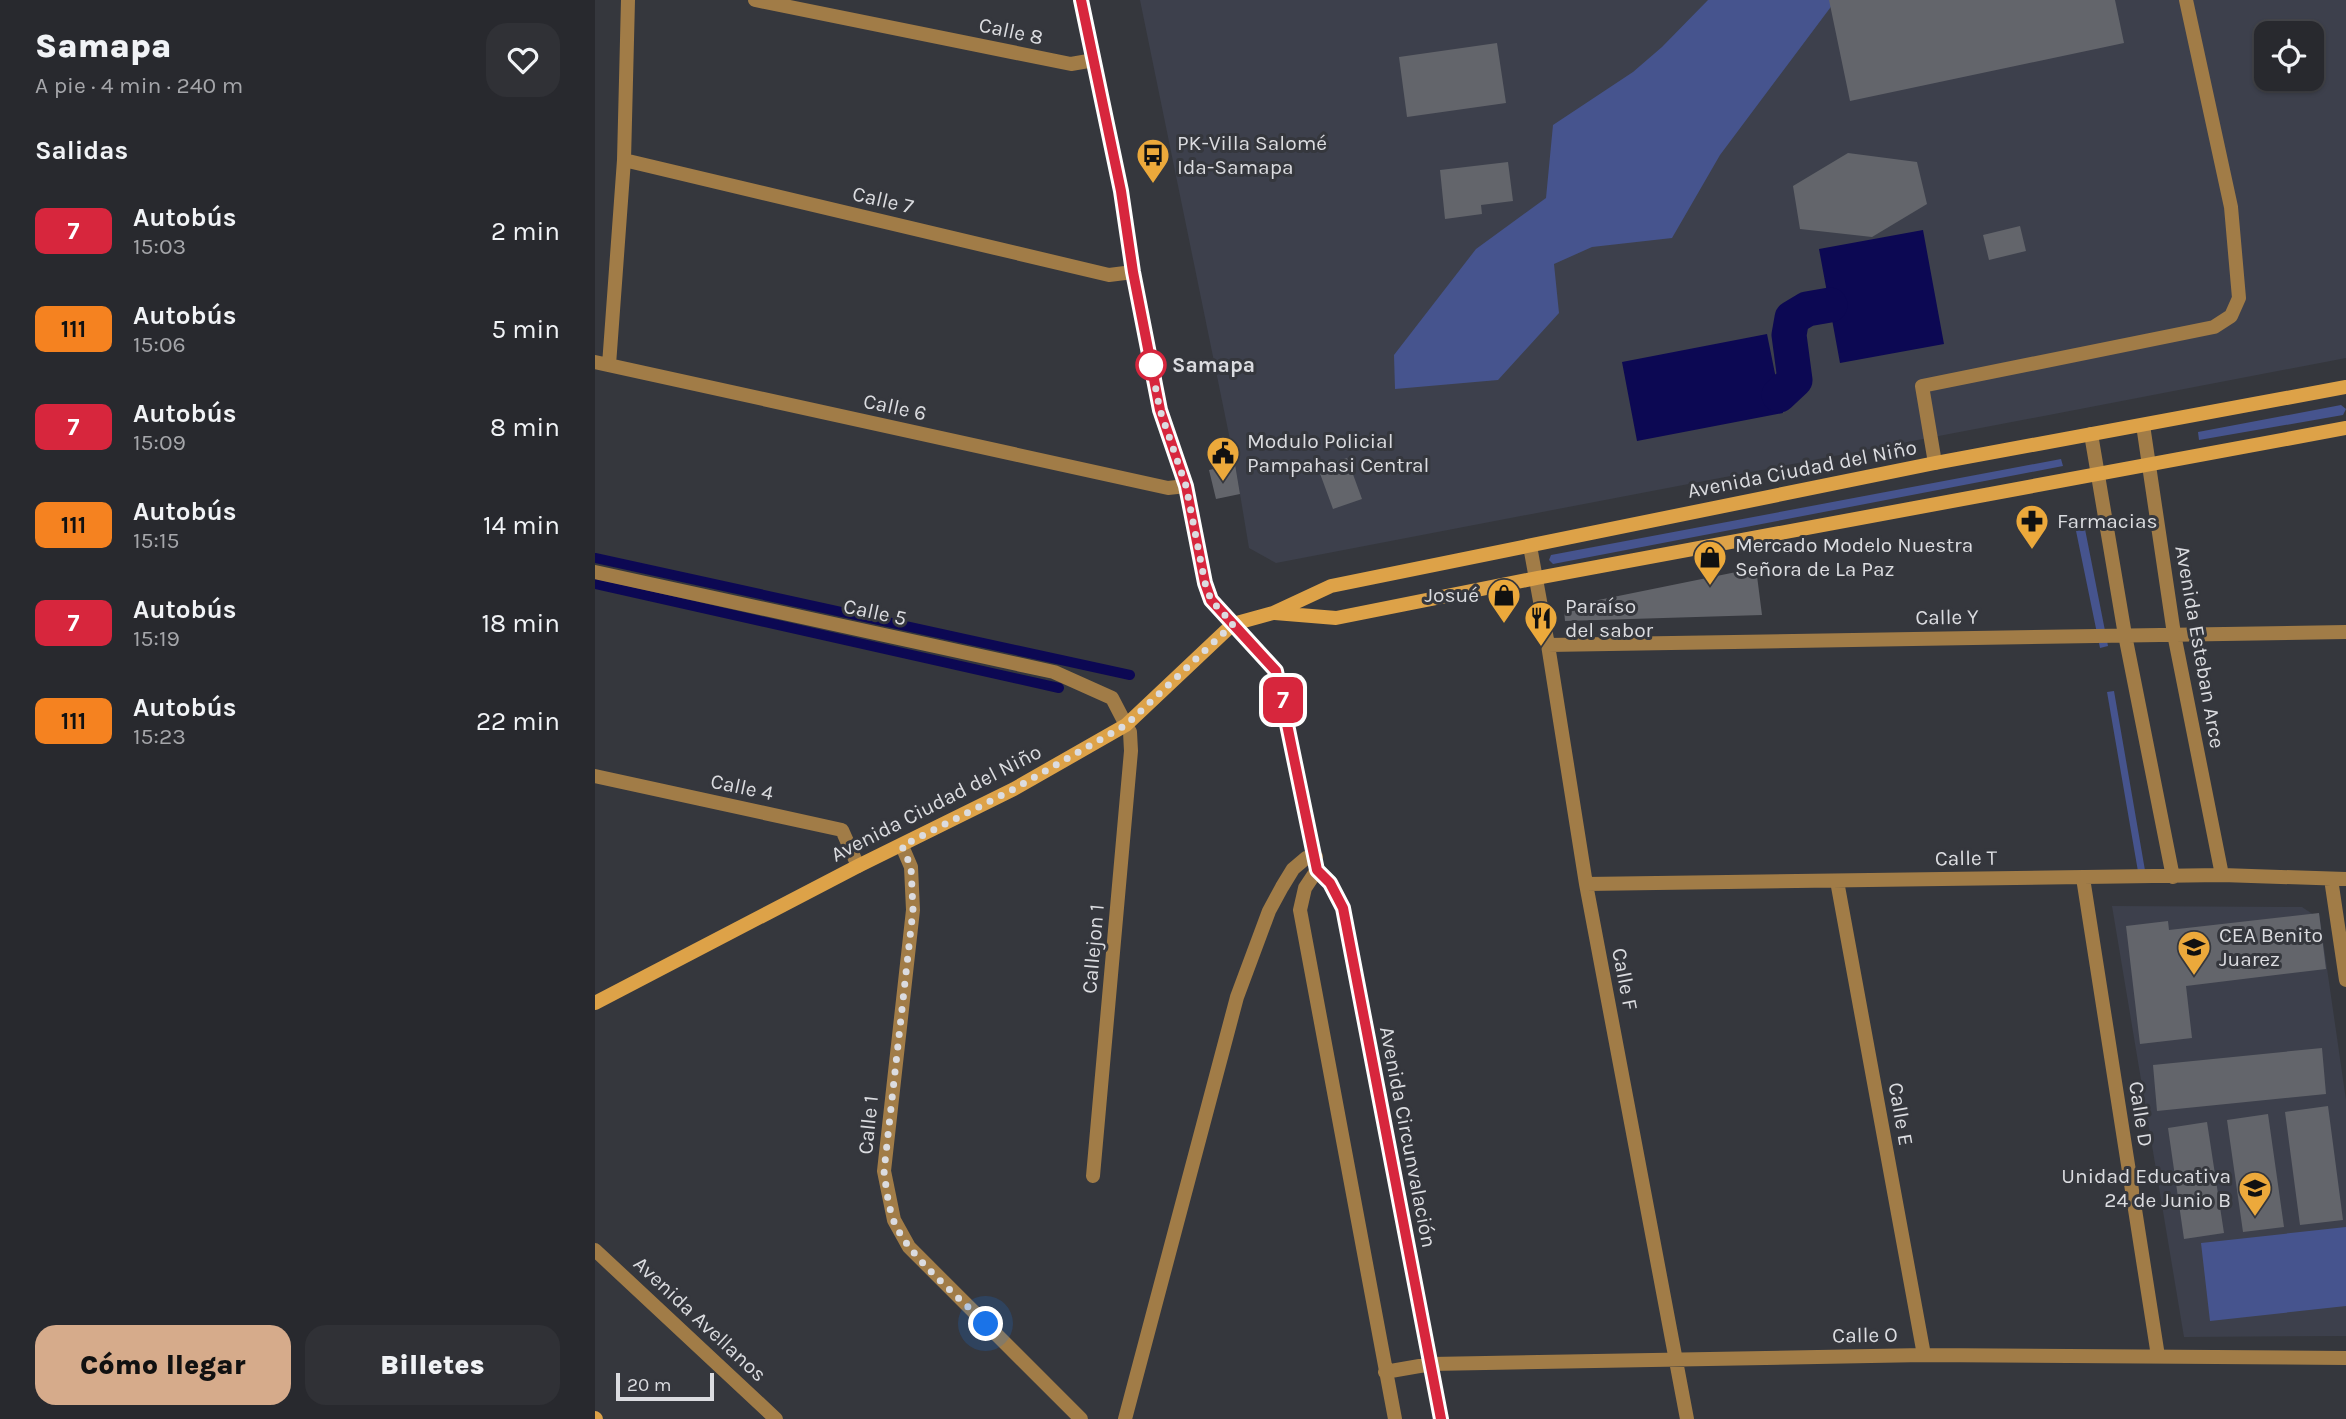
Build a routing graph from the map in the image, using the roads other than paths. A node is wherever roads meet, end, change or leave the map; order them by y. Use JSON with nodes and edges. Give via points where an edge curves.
{"nodes":[{"id":1,"x":628,"y":0,"type":"edge"},
{"id":2,"x":755,"y":0,"type":"edge"},
{"id":3,"x":1081,"y":0,"type":"edge"},
{"id":4,"x":2186,"y":0,"type":"edge"},
{"id":5,"x":1094,"y":60,"type":"junction"},
{"id":6,"x":624,"y":160,"type":"junction"},
{"id":7,"x":1133,"y":272,"type":"junction"},
{"id":8,"x":602,"y":363,"type":"edge"},
{"id":9,"x":2346,"y":387,"type":"edge"},
{"id":10,"x":2143,"y":425,"type":"junction"},
{"id":11,"x":2346,"y":428,"type":"edge"},
{"id":12,"x":2091,"y":434,"type":"junction"},
{"id":13,"x":1935,"y":463,"type":"junction"},
{"id":14,"x":2150,"y":465,"type":"junction"},
{"id":15,"x":2097,"y":475,"type":"junction"},
{"id":16,"x":1186,"y":486,"type":"junction"},
{"id":17,"x":1530,"y":546,"type":"junction"},
{"id":18,"x":595,"y":572,"type":"edge"},
{"id":19,"x":1537,"y":578,"type":"junction"},
{"id":20,"x":1273,"y":613,"type":"junction"},
{"id":21,"x":1233,"y":624,"type":"junction"},
{"id":22,"x":2346,"y":632,"type":"edge"},
{"id":23,"x":2174,"y":634,"type":"junction"},
{"id":24,"x":2125,"y":635,"type":"junction"},
{"id":25,"x":1548,"y":645,"type":"junction"},
{"id":26,"x":1126,"y":725,"type":"junction"},
{"id":27,"x":595,"y":776,"type":"edge"},
{"id":28,"x":902,"y":846,"type":"junction"},
{"id":29,"x":1317,"y":864,"type":"junction"},
{"id":30,"x":858,"y":866,"type":"junction"},
{"id":31,"x":2222,"y":875,"type":"junction"},
{"id":32,"x":2173,"y":877,"type":"junction"},
{"id":33,"x":2083,"y":878,"type":"junction"},
{"id":34,"x":2339,"y":879,"type":"edge"},
{"id":35,"x":1837,"y":881,"type":"junction"},
{"id":36,"x":1586,"y":884,"type":"junction"},
{"id":37,"x":2346,"y":980,"type":"edge"},
{"id":38,"x":595,"y":1003,"type":"edge"},
{"id":39,"x":1093,"y":1176,"type":"dead end"},
{"id":40,"x":595,"y":1250,"type":"edge"},
{"id":41,"x":1924,"y":1355,"type":"junction"},
{"id":42,"x":2158,"y":1356,"type":"junction"},
{"id":43,"x":2346,"y":1358,"type":"edge"},
{"id":44,"x":1677,"y":1361,"type":"junction"},
{"id":45,"x":1431,"y":1364,"type":"junction"},
{"id":46,"x":1385,"y":1372,"type":"junction"},
{"id":47,"x":776,"y":1419,"type":"edge"},
{"id":48,"x":1081,"y":1419,"type":"edge"},
{"id":49,"x":1125,"y":1419,"type":"edge"},
{"id":50,"x":1395,"y":1419,"type":"edge"},
{"id":51,"x":1441,"y":1419,"type":"edge"},
{"id":52,"x":1687,"y":1419,"type":"edge"}],
"edges":[{"from":1,"to":6,"type":"street"},
{"from":2,"to":5,"type":"street","name":"Calle 8","via":[[1071,64]]},
{"from":3,"to":5,"type":"main road","name":"Avenida Circunvalación"},
{"from":4,"to":13,"type":"street","via":[[2231,207],[2239,298],[2231,316],[2214,327],[1923,386]]},
{"from":5,"to":7,"type":"main road","name":"Avenida Circunvalación"},
{"from":6,"to":7,"type":"street","name":"Calle 7","via":[[1109,275]]},
{"from":6,"to":8,"type":"street"},
{"from":7,"to":16,"type":"main road","name":"Avenida Circunvalación","via":[[1160,410]]},
{"from":8,"to":16,"type":"street","name":"Calle 6","via":[[1168,488]]},
{"from":9,"to":10,"type":"main road","name":"Avenida Ciudad del Niño"},
{"from":10,"to":12,"type":"main road","name":"Avenida Ciudad del Niño"},
{"from":10,"to":14,"type":"street","name":"Avenida Esteban Arce"},
{"from":11,"to":14,"type":"main road","name":"Avenida Ciudad del Niño"},
{"from":12,"to":13,"type":"main road","name":"Avenida Ciudad del Niño"},
{"from":12,"to":15,"type":"street"},
{"from":13,"to":17,"type":"main road","name":"Avenida Ciudad del Niño"},
{"from":14,"to":15,"type":"main road","name":"Avenida Ciudad del Niño"},
{"from":14,"to":23,"type":"street","name":"Avenida Esteban Arce"},
{"from":15,"to":19,"type":"main road","name":"Avenida Ciudad del Niño"},
{"from":15,"to":24,"type":"street"},
{"from":16,"to":21,"type":"main road","name":"Avenida Circunvalación","via":[[1205,583],[1211,600]]},
{"from":17,"to":19,"type":"street","name":"Calle F"},
{"from":17,"to":20,"type":"main road","name":"Avenida Ciudad del Niño","via":[[1331,586]]},
{"from":18,"to":26,"type":"street","name":"Calle 5","via":[[1054,672],[1112,698]]},
{"from":19,"to":20,"type":"main road","name":"Avenida Ciudad del Niño","via":[[1336,618]]},
{"from":19,"to":25,"type":"street","name":"Calle F"},
{"from":20,"to":21,"type":"main road","name":"Avenida Ciudad del Niño"},
{"from":21,"to":26,"type":"main road","name":"Avenida Ciudad del Niño"},
{"from":21,"to":29,"type":"street","name":"Avenida Circunvalación","via":[[1276,671]]},
{"from":22,"to":23,"type":"street","name":"Calle Y"},
{"from":23,"to":24,"type":"street","name":"Calle Y"},
{"from":23,"to":31,"type":"street","name":"Avenida Esteban Arce"},
{"from":24,"to":25,"type":"street","name":"Calle Y"},
{"from":24,"to":32,"type":"street"},
{"from":25,"to":36,"type":"street","name":"Calle F"},
{"from":26,"to":28,"type":"main road","name":"Avenida Ciudad del Niño"},
{"from":26,"to":39,"type":"street","name":"Callejon 1","via":[[1131,751]]},
{"from":27,"to":30,"type":"street","name":"Calle 4","via":[[842,830]]},
{"from":28,"to":30,"type":"main road","name":"Avenida Ciudad del Niño"},
{"from":28,"to":48,"type":"street","name":"Calle 1","via":[[911,867],[913,910],[884,1171],[894,1220],[909,1247]]},
{"from":29,"to":45,"type":"street","name":"Avenida Circunvalación","via":[[1343,908]]},
{"from":29,"to":46,"type":"street","via":[[1304,888],[1300,910]]},
{"from":29,"to":49,"type":"street","via":[[1306,858],[1282,887],[1237,997]]},
{"from":30,"to":38,"type":"main road","name":"Avenida Ciudad del Niño"},
{"from":31,"to":32,"type":"street","name":"Calle T"},
{"from":31,"to":34,"type":"street","name":"Calle T"},
{"from":32,"to":33,"type":"street","name":"Calle T"},
{"from":33,"to":35,"type":"street","name":"Calle T"},
{"from":33,"to":42,"type":"street","name":"Calle D"},
{"from":34,"to":37,"type":"street"},
{"from":35,"to":36,"type":"street","name":"Calle T"},
{"from":35,"to":41,"type":"street","name":"Calle E"},
{"from":36,"to":44,"type":"street","name":"Calle F"},
{"from":40,"to":47,"type":"street","name":"Avenida Avellanos"},
{"from":41,"to":42,"type":"street","name":"Calle O"},
{"from":41,"to":44,"type":"street","name":"Calle O"},
{"from":42,"to":43,"type":"street","name":"Calle O"},
{"from":44,"to":45,"type":"street","name":"Calle O"},
{"from":44,"to":52,"type":"street","name":"Calle F"},
{"from":45,"to":46,"type":"street","name":"Calle O"},
{"from":45,"to":51,"type":"street","name":"Avenida Circunvalación"},
{"from":46,"to":50,"type":"street"}]}
